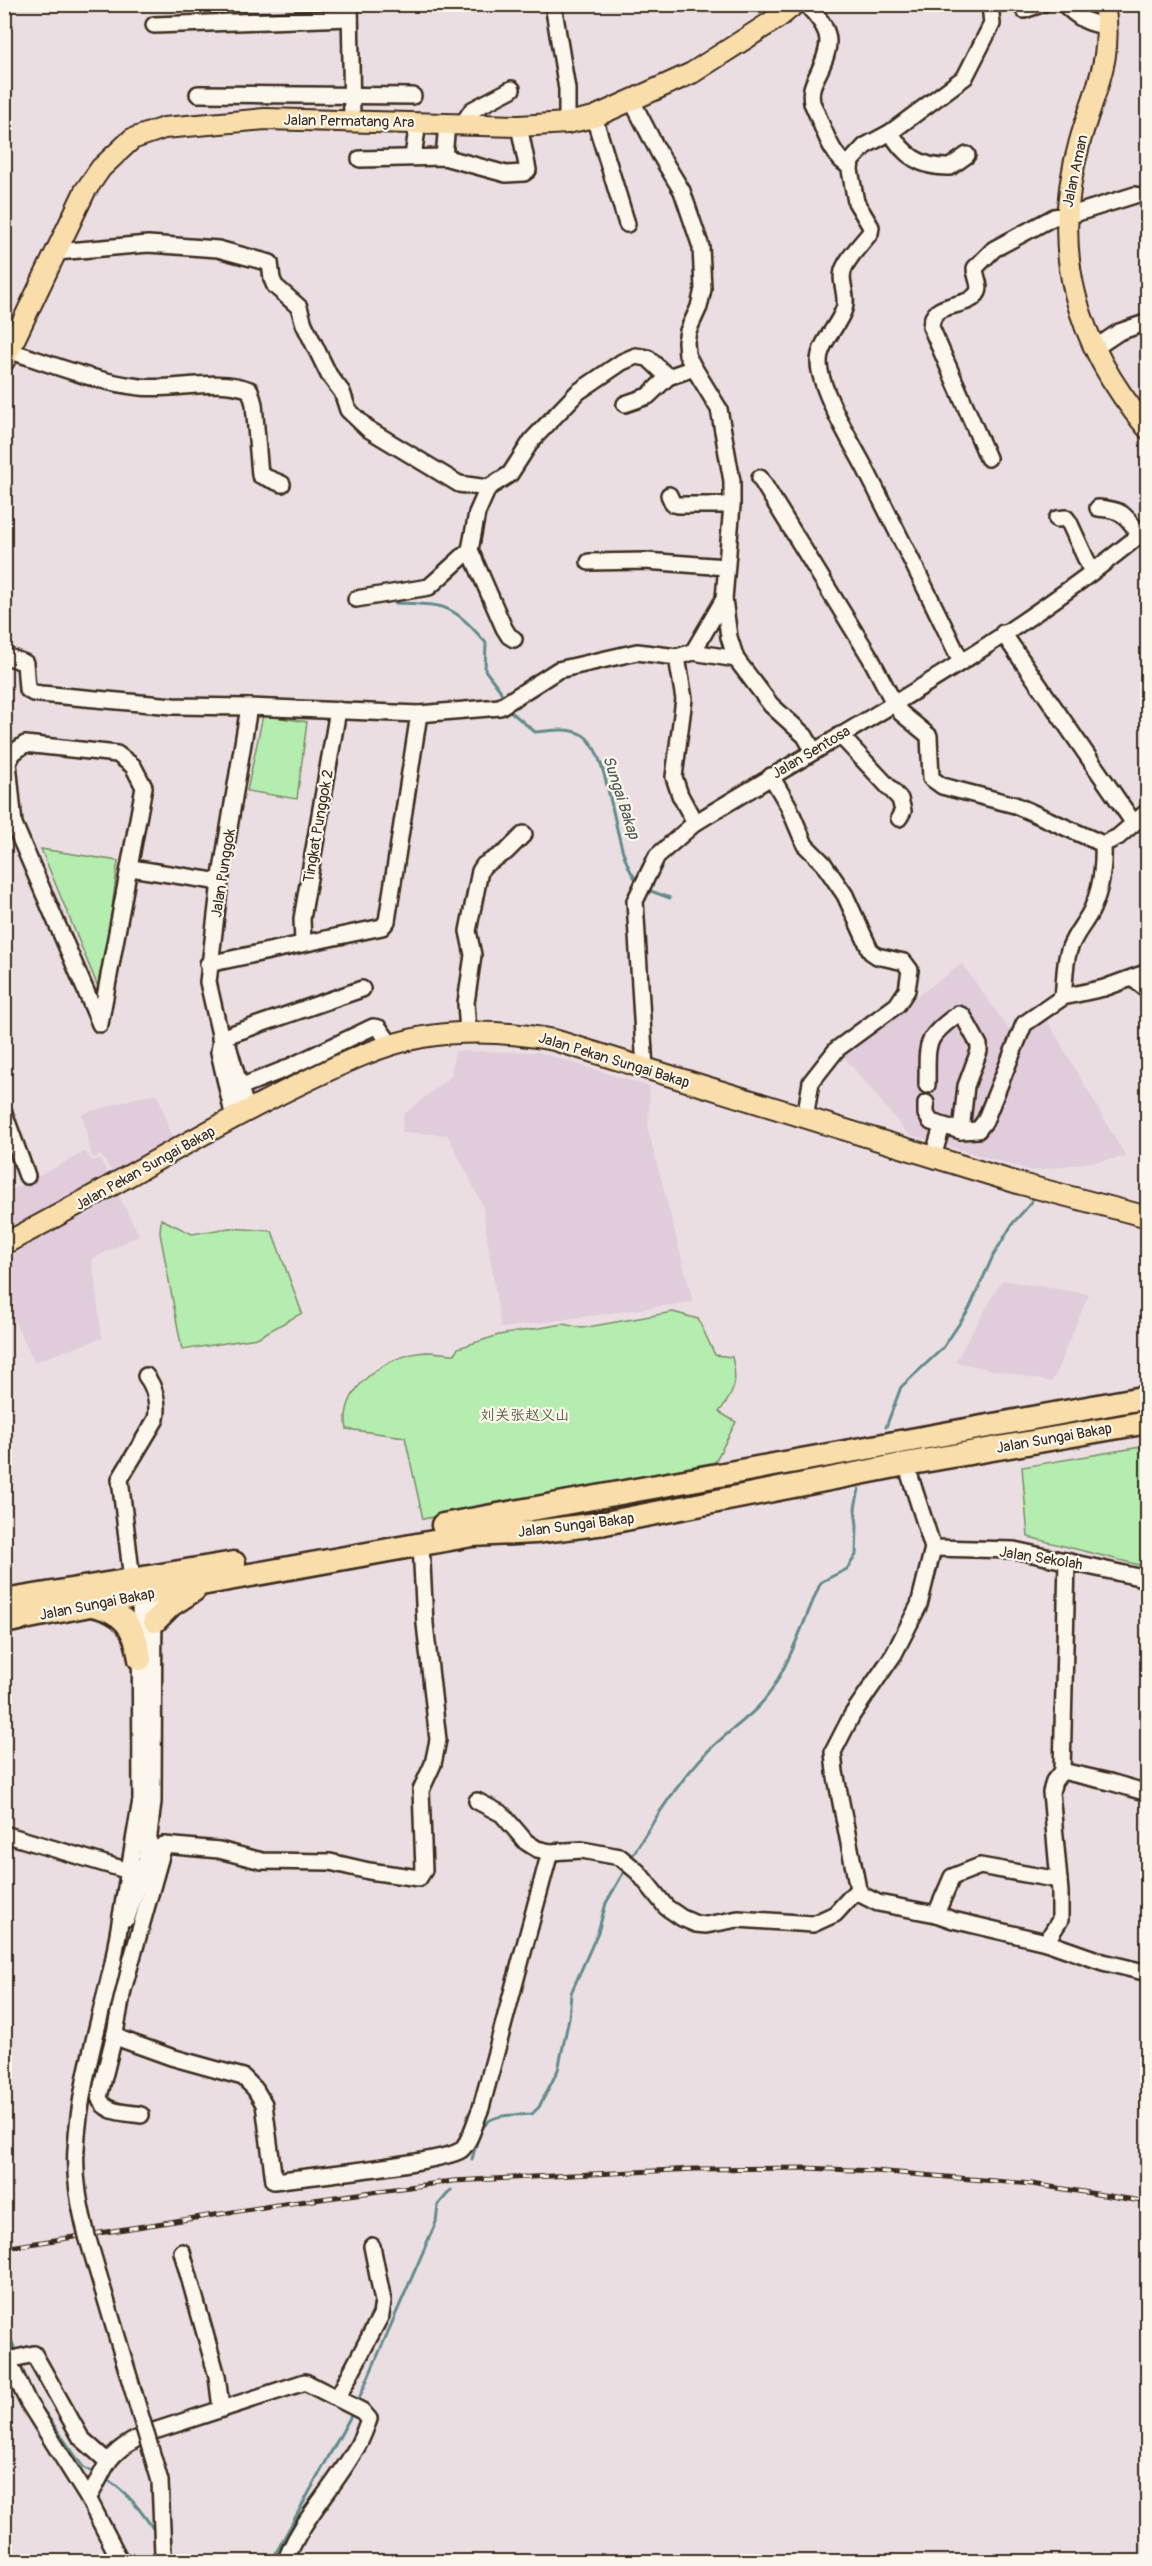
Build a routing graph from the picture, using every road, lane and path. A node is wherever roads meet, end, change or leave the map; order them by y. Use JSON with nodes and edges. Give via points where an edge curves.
{"nodes":[{"id":1,"x":553,"y":4,"type":"edge"},
{"id":2,"x":795,"y":4,"type":"edge"},
{"id":3,"x":806,"y":4,"type":"edge"},
{"id":4,"x":990,"y":4,"type":"edge"},
{"id":5,"x":1042,"y":4,"type":"edge"},
{"id":6,"x":1064,"y":4,"type":"edge"},
{"id":7,"x":1104,"y":4,"type":"edge"},
{"id":8,"x":1024,"y":10,"type":"dead end"},
{"id":9,"x":350,"y":11,"type":"edge"},
{"id":10,"x":154,"y":25,"type":"dead end"},
{"id":11,"x":1108,"y":26,"type":"junction"},
{"id":12,"x":512,"y":89,"type":"dead end"},
{"id":13,"x":198,"y":94,"type":"dead end"},
{"id":14,"x":352,"y":95,"type":"junction"},
{"id":15,"x":413,"y":96,"type":"dead end"},
{"id":16,"x":632,"y":100,"type":"junction"},
{"id":17,"x":594,"y":117,"type":"junction"},
{"id":18,"x":352,"y":120,"type":"junction"},
{"id":19,"x":418,"y":123,"type":"junction"},
{"id":20,"x":567,"y":123,"type":"junction"},
{"id":21,"x":454,"y":124,"type":"junction"},
{"id":22,"x":519,"y":126,"type":"junction"},
{"id":23,"x":891,"y":132,"type":"junction"},
{"id":24,"x":967,"y":155,"type":"dead end"},
{"id":25,"x":413,"y":156,"type":"junction"},
{"id":26,"x":444,"y":157,"type":"junction"},
{"id":27,"x":360,"y":159,"type":"dead end"},
{"id":28,"x":850,"y":166,"type":"junction"},
{"id":29,"x":1135,"y":195,"type":"dead end"},
{"id":30,"x":1066,"y":215,"type":"junction"},
{"id":31,"x":627,"y":224,"type":"dead end"},
{"id":32,"x":57,"y":252,"type":"junction"},
{"id":33,"x":1148,"y":322,"type":"edge"},
{"id":34,"x":1095,"y":348,"type":"junction"},
{"id":35,"x":8,"y":356,"type":"edge"},
{"id":36,"x":694,"y":368,"type":"junction"},
{"id":37,"x":668,"y":377,"type":"junction"},
{"id":38,"x":625,"y":404,"type":"dead end"},
{"id":39,"x":1148,"y":429,"type":"edge"},
{"id":40,"x":988,"y":458,"type":"dead end"},
{"id":41,"x":760,"y":478,"type":"dead end"},
{"id":42,"x":282,"y":484,"type":"dead end"},
{"id":43,"x":488,"y":488,"type":"junction"},
{"id":44,"x":669,"y":495,"type":"dead end"},
{"id":45,"x":732,"y":505,"type":"junction"},
{"id":46,"x":1098,"y":508,"type":"dead end"},
{"id":47,"x":1057,"y":519,"type":"dead end"},
{"id":48,"x":1144,"y":532,"type":"edge"},
{"id":49,"x":470,"y":550,"type":"junction"},
{"id":50,"x":589,"y":562,"type":"dead end"},
{"id":51,"x":726,"y":567,"type":"junction"},
{"id":52,"x":1092,"y":572,"type":"junction"},
{"id":53,"x":356,"y":598,"type":"dead end"},
{"id":54,"x":724,"y":599,"type":"junction"},
{"id":55,"x":1003,"y":633,"type":"junction"},
{"id":56,"x":514,"y":639,"type":"dead end"},
{"id":57,"x":693,"y":652,"type":"junction"},
{"id":58,"x":4,"y":655,"type":"edge"},
{"id":59,"x":677,"y":657,"type":"junction"},
{"id":60,"x":736,"y":659,"type":"junction"},
{"id":61,"x":961,"y":662,"type":"junction"},
{"id":62,"x":894,"y":703,"type":"junction"},
{"id":63,"x":249,"y":707,"type":"junction"},
{"id":64,"x":338,"y":710,"type":"junction"},
{"id":65,"x":419,"y":714,"type":"junction"},
{"id":66,"x":840,"y":735,"type":"junction"},
{"id":67,"x":813,"y":750,"type":"junction"},
{"id":68,"x":771,"y":776,"type":"junction"},
{"id":69,"x":1148,"y":811,"type":"edge"},
{"id":70,"x":899,"y":818,"type":"dead end"},
{"id":71,"x":1133,"y":822,"type":"junction"},
{"id":72,"x":695,"y":823,"type":"junction"},
{"id":73,"x":524,"y":834,"type":"dead end"},
{"id":74,"x":1103,"y":844,"type":"junction"},
{"id":75,"x":131,"y":868,"type":"junction"},
{"id":76,"x":220,"y":882,"type":"junction"},
{"id":77,"x":303,"y":942,"type":"junction"},
{"id":78,"x":208,"y":964,"type":"junction"},
{"id":79,"x":1148,"y":972,"type":"edge"},
{"id":80,"x":1133,"y":979,"type":"junction"},
{"id":81,"x":109,"y":981,"type":"junction"},
{"id":82,"x":82,"y":983,"type":"junction"},
{"id":83,"x":362,"y":988,"type":"dead end"},
{"id":84,"x":1148,"y":990,"type":"edge"},
{"id":85,"x":1063,"y":997,"type":"junction"},
{"id":86,"x":468,"y":1032,"type":"junction"},
{"id":87,"x":221,"y":1039,"type":"junction"},
{"id":88,"x":391,"y":1044,"type":"junction"},
{"id":89,"x":645,"y":1069,"type":"junction"},
{"id":90,"x":284,"y":1070,"type":"junction"},
{"id":91,"x":927,"y":1085,"type":"dead end"},
{"id":92,"x":240,"y":1087,"type":"junction"},
{"id":93,"x":291,"y":1089,"type":"junction"},
{"id":94,"x":926,"y":1102,"type":"dead end"},
{"id":95,"x":4,"y":1113,"type":"edge"},
{"id":96,"x":240,"y":1114,"type":"junction"},
{"id":97,"x":805,"y":1118,"type":"junction"},
{"id":98,"x":942,"y":1125,"type":"junction"},
{"id":99,"x":961,"y":1131,"type":"junction"},
{"id":100,"x":933,"y":1157,"type":"junction"},
{"id":101,"x":27,"y":1176,"type":"dead end"},
{"id":102,"x":1148,"y":1217,"type":"edge"},
{"id":103,"x":4,"y":1244,"type":"edge"},
{"id":104,"x":146,"y":1376,"type":"dead end"},
{"id":105,"x":1148,"y":1397,"type":"edge"},
{"id":106,"x":1148,"y":1422,"type":"edge"},
{"id":107,"x":906,"y":1464,"type":"junction"},
{"id":108,"x":421,"y":1544,"type":"junction"},
{"id":109,"x":933,"y":1548,"type":"junction"},
{"id":110,"x":1067,"y":1560,"type":"junction"},
{"id":111,"x":1148,"y":1579,"type":"edge"},
{"id":112,"x":210,"y":1584,"type":"junction"},
{"id":113,"x":144,"y":1585,"type":"junction"},
{"id":114,"x":91,"y":1605,"type":"junction"},
{"id":115,"x":6,"y":1617,"type":"edge"},
{"id":116,"x":155,"y":1621,"type":"junction"},
{"id":117,"x":140,"y":1659,"type":"junction"},
{"id":118,"x":1062,"y":1771,"type":"junction"},
{"id":119,"x":1148,"y":1793,"type":"edge"},
{"id":120,"x":477,"y":1801,"type":"dead end"},
{"id":121,"x":4,"y":1834,"type":"edge"},
{"id":122,"x":149,"y":1834,"type":"junction"},
{"id":123,"x":164,"y":1845,"type":"junction"},
{"id":124,"x":550,"y":1852,"type":"junction"},
{"id":125,"x":142,"y":1854,"type":"junction"},
{"id":126,"x":105,"y":1862,"type":"junction"},
{"id":127,"x":129,"y":1870,"type":"junction"},
{"id":128,"x":1059,"y":1880,"type":"junction"},
{"id":129,"x":858,"y":1889,"type":"junction"},
{"id":130,"x":124,"y":1899,"type":"junction"},
{"id":131,"x":936,"y":1914,"type":"junction"},
{"id":132,"x":119,"y":1938,"type":"junction"},
{"id":133,"x":1046,"y":1942,"type":"junction"},
{"id":134,"x":1148,"y":1973,"type":"edge"},
{"id":135,"x":115,"y":2033,"type":"junction"},
{"id":136,"x":141,"y":2115,"type":"dead end"},
{"id":137,"x":372,"y":2246,"type":"dead end"},
{"id":138,"x":182,"y":2252,"type":"dead end"},
{"id":139,"x":11,"y":2360,"type":"edge"},
{"id":140,"x":343,"y":2400,"type":"junction"},
{"id":141,"x":221,"y":2408,"type":"junction"},
{"id":142,"x":107,"y":2464,"type":"junction"},
{"id":143,"x":88,"y":2498,"type":"junction"},
{"id":144,"x":162,"y":2557,"type":"edge"},
{"id":145,"x":121,"y":2562,"type":"edge"},
{"id":146,"x":285,"y":2562,"type":"edge"}],
"edges":[{"from":1,"to":20,"type":"street","via":[[567,89]]},
{"from":2,"to":16,"type":"main road","name":"Jalan Permatang Ara","via":[[692,73]]},
{"from":3,"to":28,"type":"street","via":[[830,39],[810,94],[812,103],[836,156]]},
{"from":4,"to":23,"type":"street","via":[[992,24],[965,77]]},
{"from":5,"to":8,"type":"street"},
{"from":6,"to":11,"type":"street","via":[[1089,24]]},
{"from":7,"to":11,"type":"main road","name":"Jalan Aman"},
{"from":9,"to":10,"type":"street"},
{"from":9,"to":14,"type":"street"},
{"from":11,"to":30,"type":"main road","name":"Jalan Aman","via":[[1106,58],[1074,164]]},
{"from":12,"to":21,"type":"street"},
{"from":13,"to":14,"type":"street"},
{"from":14,"to":15,"type":"street"},
{"from":14,"to":18,"type":"street"},
{"from":16,"to":17,"type":"main road","name":"Jalan Permatang Ara"},
{"from":16,"to":36,"type":"street","via":[[682,191],[701,247],[703,289],[686,342]]},
{"from":17,"to":20,"type":"main road","name":"Jalan Permatang Ara"},
{"from":17,"to":31,"type":"street"},
{"from":18,"to":19,"type":"main road","name":"Jalan Permatang Ara"},
{"from":18,"to":32,"type":"main road","name":"Jalan Permatang Ara","via":[[214,122],[164,128],[132,139],[101,168],[85,191]]},
{"from":19,"to":21,"type":"main road","name":"Jalan Permatang Ara"},
{"from":19,"to":25,"type":"street"},
{"from":20,"to":22,"type":"main road","name":"Jalan Permatang Ara"},
{"from":21,"to":22,"type":"main road","name":"Jalan Permatang Ara"},
{"from":21,"to":26,"type":"street"},
{"from":22,"to":26,"type":"street","via":[[528,170],[524,173],[506,174]]},
{"from":23,"to":24,"type":"street","via":[[906,154],[918,162],[950,167]]},
{"from":23,"to":28,"type":"street","via":[[865,146]]},
{"from":25,"to":26,"type":"street"},
{"from":25,"to":27,"type":"street"},
{"from":28,"to":61,"type":"street","via":[[856,202],[871,227],[841,277],[847,300],[824,345],[819,361],[822,376],[836,412]]},
{"from":29,"to":30,"type":"street"},
{"from":30,"to":34,"type":"main road","name":"Jalan Aman","via":[[1072,288]]},
{"from":30,"to":40,"type":"street","via":[[1054,217],[994,249],[975,268],[979,285],[974,297],[936,312],[931,319],[931,327]]},
{"from":32,"to":35,"type":"main road","name":"Jalan Permatang Ara"},
{"from":32,"to":43,"type":"street","via":[[148,244],[218,249],[270,263],[275,286],[299,307],[328,375],[342,392],[348,410],[368,429],[459,484]]},
{"from":33,"to":34,"type":"street","via":[[1119,332]]},
{"from":34,"to":39,"type":"main road","name":"Jalan Aman","via":[[1113,383]]},
{"from":35,"to":42,"type":"street","via":[[116,384],[164,388],[221,385],[250,390],[260,475]]},
{"from":36,"to":37,"type":"street"},
{"from":36,"to":45,"type":"street","via":[[719,409],[732,481]]},
{"from":37,"to":38,"type":"street","via":[[648,396]]},
{"from":37,"to":43,"type":"street","via":[[648,358],[636,356],[622,362],[578,392],[532,440],[510,474]]},
{"from":41,"to":62,"type":"street"},
{"from":43,"to":49,"type":"street","via":[[477,513]]},
{"from":44,"to":45,"type":"street","via":[[673,504],[678,505]]},
{"from":45,"to":51,"type":"street"},
{"from":46,"to":48,"type":"street","via":[[1125,514]]},
{"from":47,"to":52,"type":"street","via":[[1066,518],[1069,522]]},
{"from":48,"to":52,"type":"street","name":"Jalan Sentosa"},
{"from":49,"to":53,"type":"street","via":[[429,587]]},
{"from":49,"to":56,"type":"street","via":[[504,628]]},
{"from":50,"to":51,"type":"street","via":[[645,561]]},
{"from":51,"to":54,"type":"street"},
{"from":52,"to":55,"type":"street","name":"Jalan Sentosa"},
{"from":54,"to":57,"type":"street"},
{"from":54,"to":60,"type":"street"},
{"from":55,"to":61,"type":"street","name":"Jalan Sentosa"},
{"from":55,"to":71,"type":"street"},
{"from":57,"to":59,"type":"street"},
{"from":57,"to":60,"type":"street"},
{"from":58,"to":63,"type":"street","via":[[25,663],[25,682],[33,693],[173,706]]},
{"from":59,"to":65,"type":"street","via":[[637,652],[558,670],[500,707]]},
{"from":59,"to":72,"type":"street","via":[[684,699],[674,777]]},
{"from":60,"to":67,"type":"street"},
{"from":61,"to":62,"type":"street","name":"Jalan Sentosa"},
{"from":62,"to":66,"type":"street","name":"Jalan Sentosa"},
{"from":62,"to":74,"type":"street","via":[[929,736],[931,778],[942,786],[1015,805]]},
{"from":63,"to":64,"type":"street"},
{"from":63,"to":76,"type":"street","name":"Jalan Punggok"},
{"from":64,"to":65,"type":"street"},
{"from":64,"to":77,"type":"street","name":"Tingkat Punggok 2","via":[[302,919]]},
{"from":65,"to":77,"type":"street","via":[[387,921],[382,927]]},
{"from":66,"to":67,"type":"street","name":"Jalan Sentosa"},
{"from":66,"to":70,"type":"street","via":[[900,799],[903,811]]},
{"from":67,"to":68,"type":"street","name":"Jalan Sentosa"},
{"from":68,"to":72,"type":"street","name":"Jalan Sentosa"},
{"from":68,"to":97,"type":"street","via":[[805,845],[845,895],[871,952],[904,963],[910,970],[907,990],[897,1005],[837,1049],[811,1082]]},
{"from":69,"to":71,"type":"street"},
{"from":71,"to":74,"type":"street","via":[[1118,837]]},
{"from":72,"to":89,"type":"street","name":"Jalan Sentosa","via":[[657,856],[635,901]]},
{"from":73,"to":86,"type":"street","via":[[480,871],[468,931],[472,955],[466,1004]]},
{"from":74,"to":85,"type":"street","via":[[1099,886],[1068,952]]},
{"from":75,"to":76,"type":"street"},
{"from":75,"to":81,"type":"street"},
{"from":75,"to":82,"type":"street","via":[[144,787],[133,766],[117,754],[25,744],[13,753],[8,763],[14,824]]},
{"from":76,"to":78,"type":"street","name":"Jalan Punggok"},
{"from":77,"to":78,"type":"street"},
{"from":78,"to":87,"type":"street","name":"Jalan Punggok","via":[[208,982]]},
{"from":79,"to":80,"type":"street"},
{"from":80,"to":84,"type":"street"},
{"from":80,"to":85,"type":"street"},
{"from":81,"to":82,"type":"street"},
{"from":81,"to":82,"type":"street","via":[[100,1024]]},
{"from":83,"to":87,"type":"street"},
{"from":85,"to":99,"type":"street","via":[[1024,1024],[985,1121],[978,1130]]},
{"from":86,"to":88,"type":"main road","name":"Jalan Pekan Sungai Bakap"},
{"from":86,"to":89,"type":"main road","name":"Jalan Pekan Sungai Bakap","via":[[518,1033],[554,1040]]},
{"from":87,"to":92,"type":"street","name":"Jalan Punggok","via":[[230,1049]]},
{"from":87,"to":96,"type":"street","name":"Jalan Punggok","via":[[219,1052]]},
{"from":88,"to":90,"type":"street","via":[[379,1028],[373,1027]]},
{"from":88,"to":93,"type":"main road","name":"Jalan Pekan Sungai Bakap"},
{"from":89,"to":97,"type":"main road","name":"Jalan Pekan Sungai Bakap"},
{"from":90,"to":92,"type":"street"},
{"from":90,"to":93,"type":"street"},
{"from":91,"to":99,"type":"street","via":[[928,1046],[935,1030],[958,1014],[963,1016],[979,1051],[966,1086]]},
{"from":92,"to":96,"type":"street","name":"Jalan Punggok"},
{"from":93,"to":96,"type":"main road","name":"Jalan Pekan Sungai Bakap"},
{"from":94,"to":98,"type":"street","via":[[931,1122]]},
{"from":95,"to":101,"type":"street"},
{"from":96,"to":103,"type":"main road","name":"Jalan Pekan Sungai Bakap"},
{"from":97,"to":100,"type":"main road","name":"Jalan Pekan Sungai Bakap"},
{"from":98,"to":99,"type":"street"},
{"from":98,"to":100,"type":"street"},
{"from":100,"to":102,"type":"main road","name":"Jalan Pekan Sungai Bakap"},
{"from":104,"to":113,"type":"street","via":[[153,1385],[158,1412],[120,1479]]},
{"from":105,"to":113,"type":"highway","name":"Jalan Sungai Bakap","via":[[740,1469]]},
{"from":106,"to":107,"type":"highway","name":"Jalan Sungai Bakap"},
{"from":107,"to":108,"type":"highway","name":"Jalan Sungai Bakap","via":[[605,1523],[472,1535]]},
{"from":107,"to":109,"type":"street"},
{"from":108,"to":112,"type":"highway","name":"Jalan Sungai Bakap"},
{"from":108,"to":123,"type":"street","via":[[438,1740],[421,1790],[424,1870],[419,1878],[338,1863],[262,1861],[219,1850]]},
{"from":109,"to":110,"type":"street","name":"Jalan Sekolah","via":[[1014,1551]]},
{"from":109,"to":129,"type":"street","via":[[919,1605],[894,1654],[852,1715],[833,1752]]},
{"from":110,"to":111,"type":"street","name":"Jalan Sekolah"},
{"from":110,"to":118,"type":"street"},
{"from":112,"to":113,"type":"highway","name":"Jalan Sungai Bakap"},
{"from":112,"to":116,"type":"highway","via":[[189,1592]]},
{"from":113,"to":114,"type":"highway","name":"Jalan Sungai Bakap"},
{"from":113,"to":115,"type":"highway","name":"Jalan Sungai Bakap"},
{"from":113,"to":116,"type":"street"},
{"from":113,"to":117,"type":"street"},
{"from":114,"to":115,"type":"highway","name":"Jalan Sungai Bakap"},
{"from":114,"to":117,"type":"highway","via":[[117,1613],[127,1622]]},
{"from":116,"to":122,"type":"street","via":[[153,1802]]},
{"from":117,"to":125,"type":"street"},
{"from":118,"to":119,"type":"street"},
{"from":118,"to":128,"type":"street","via":[[1051,1792]]},
{"from":120,"to":124,"type":"street","via":[[502,1814],[537,1850]]},
{"from":121,"to":126,"type":"street"},
{"from":122,"to":123,"type":"street"},
{"from":122,"to":125,"type":"street"},
{"from":123,"to":125,"type":"street"},
{"from":123,"to":135,"type":"street","via":[[123,1990]]},
{"from":124,"to":129,"type":"street","via":[[582,1850],[620,1857],[638,1872],[666,1907],[689,1922],[706,1925],[738,1919],[813,1924],[835,1914]]},
{"from":124,"to":135,"type":"street","via":[[481,2108],[459,2152],[274,2181],[264,2104],[255,2089],[243,2078],[171,2056]]},
{"from":125,"to":126,"type":"street"},
{"from":125,"to":127,"type":"street"},
{"from":125,"to":132,"type":"street","via":[[134,1902]]},
{"from":126,"to":127,"type":"street"},
{"from":126,"to":130,"type":"street","via":[[119,1881]]},
{"from":127,"to":130,"type":"street"},
{"from":128,"to":131,"type":"street","via":[[980,1866],[952,1877]]},
{"from":128,"to":133,"type":"street","via":[[1060,1920]]},
{"from":129,"to":131,"type":"street","via":[[878,1903]]},
{"from":130,"to":132,"type":"street"},
{"from":131,"to":133,"type":"street"},
{"from":132,"to":144,"type":"street","bridge":true,"via":[[78,2126],[76,2177],[87,2236],[160,2481]]},
{"from":133,"to":134,"type":"street"},
{"from":135,"to":136,"type":"street","via":[[99,2097],[101,2104],[105,2109]]},
{"from":137,"to":140,"type":"street","via":[[383,2301],[381,2315]]},
{"from":138,"to":141,"type":"street","via":[[217,2376]]},
{"from":139,"to":142,"type":"street","via":[[34,2354],[81,2438]]},
{"from":139,"to":143,"type":"street","via":[[28,2402]]},
{"from":140,"to":141,"type":"street","via":[[305,2382]]},
{"from":140,"to":146,"type":"street","via":[[369,2419],[355,2452],[320,2499]]},
{"from":141,"to":142,"type":"street","via":[[145,2434],[126,2444]]},
{"from":142,"to":143,"type":"street"},
{"from":143,"to":145,"type":"street"}]}
